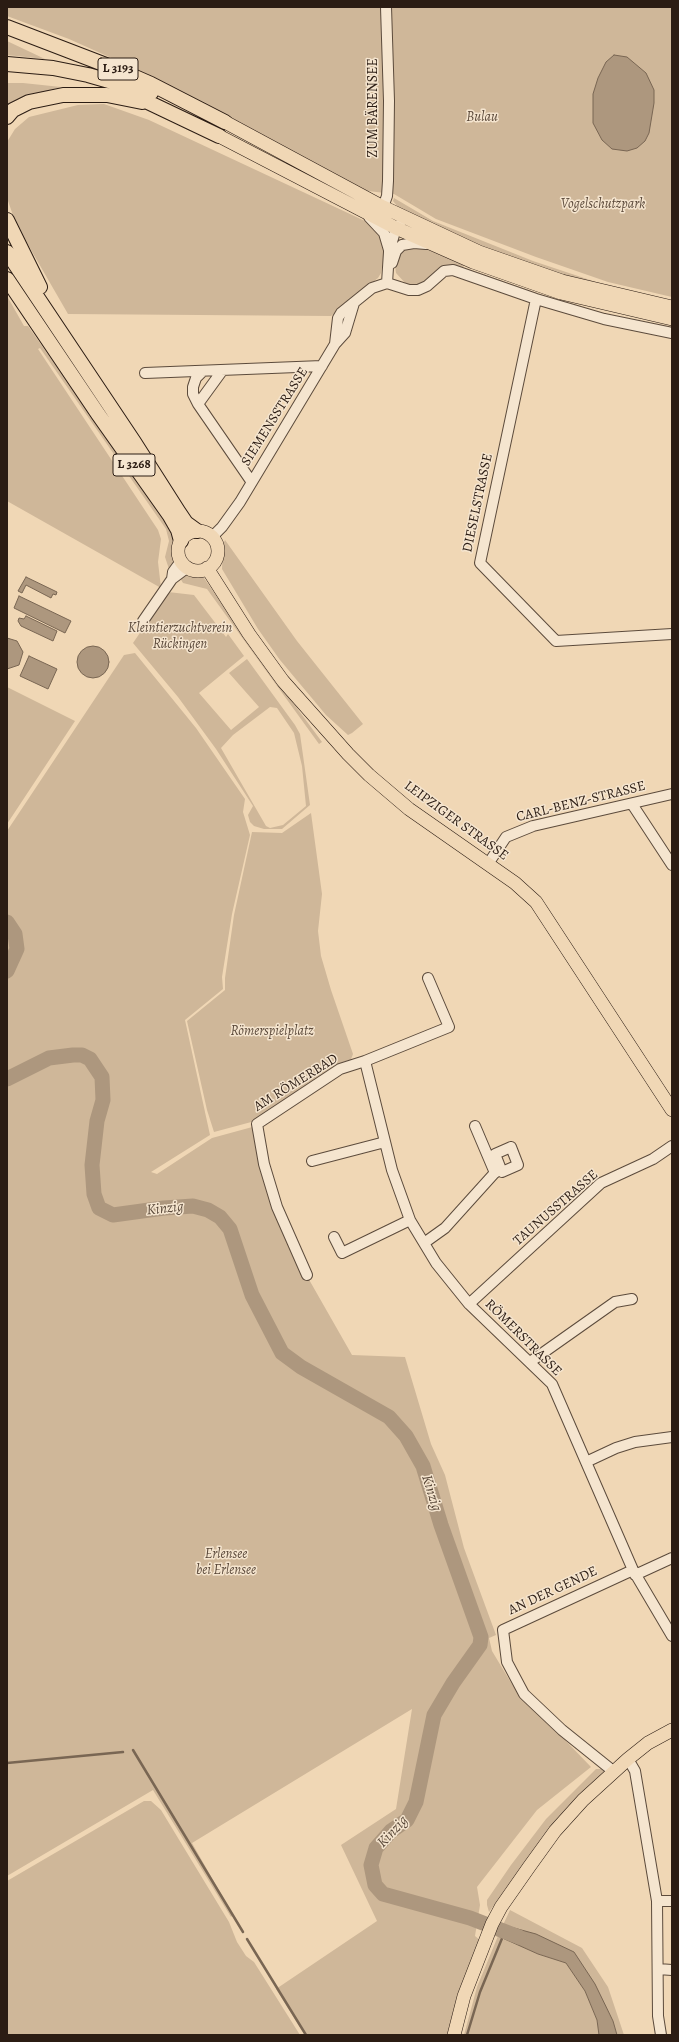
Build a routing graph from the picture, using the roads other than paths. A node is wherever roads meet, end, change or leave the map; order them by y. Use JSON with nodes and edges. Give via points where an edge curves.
{"nodes":[{"id":1,"x":386,"y":7,"type":"edge"},
{"id":2,"x":7,"y":27,"type":"edge"},
{"id":3,"x":7,"y":64,"type":"edge"},
{"id":4,"x":25,"y":66,"type":"junction"},
{"id":5,"x":163,"y":109,"type":"junction"},
{"id":6,"x":7,"y":117,"type":"edge"},
{"id":7,"x":225,"y":122,"type":"junction"},
{"id":8,"x":219,"y":136,"type":"joint"},
{"id":9,"x":383,"y":207,"type":"junction"},
{"id":10,"x":360,"y":208,"type":"junction"},
{"id":11,"x":7,"y":220,"type":"edge"},
{"id":12,"x":412,"y":221,"type":"junction"},
{"id":13,"x":396,"y":228,"type":"junction"},
{"id":14,"x":434,"y":245,"type":"junction"},
{"id":15,"x":7,"y":252,"type":"edge"},
{"id":16,"x":389,"y":252,"type":"junction"},
{"id":17,"x":7,"y":279,"type":"edge"},
{"id":18,"x":387,"y":283,"type":"junction"},
{"id":19,"x":536,"y":299,"type":"junction"},
{"id":20,"x":672,"y":307,"type":"edge"},
{"id":21,"x":672,"y":319,"type":"edge"},
{"id":22,"x":672,"y":333,"type":"edge"},
{"id":23,"x":67,"y":341,"type":"junction"},
{"id":24,"x":322,"y":366,"type":"junction"},
{"id":25,"x":222,"y":371,"type":"junction"},
{"id":26,"x":202,"y":372,"type":"junction"},
{"id":27,"x":144,"y":373,"type":"dead end"},
{"id":28,"x":198,"y":404,"type":"junction"},
{"id":29,"x":251,"y":481,"type":"junction"},
{"id":30,"x":197,"y":531,"type":"junction"},
{"id":31,"x":212,"y":537,"type":"junction"},
{"id":32,"x":181,"y":541,"type":"junction"},
{"id":33,"x":184,"y":564,"type":"junction"},
{"id":34,"x":207,"y":568,"type":"junction"},
{"id":35,"x":143,"y":622,"type":"dead end"},
{"id":36,"x":672,"y":634,"type":"edge"},
{"id":37,"x":672,"y":794,"type":"edge"},
{"id":38,"x":632,"y":804,"type":"junction"},
{"id":39,"x":488,"y":864,"type":"junction"},
{"id":40,"x":672,"y":865,"type":"edge"},
{"id":41,"x":428,"y":978,"type":"dead end"},
{"id":42,"x":365,"y":1061,"type":"junction"},
{"id":43,"x":672,"y":1110,"type":"edge"},
{"id":44,"x":475,"y":1126,"type":"dead end"},
{"id":45,"x":385,"y":1142,"type":"junction"},
{"id":46,"x":672,"y":1146,"type":"edge"},
{"id":47,"x":312,"y":1161,"type":"dead end"},
{"id":48,"x":410,"y":1220,"type":"junction"},
{"id":49,"x":334,"y":1236,"type":"dead end"},
{"id":50,"x":424,"y":1243,"type":"junction"},
{"id":51,"x":307,"y":1275,"type":"dead end"},
{"id":52,"x":632,"y":1299,"type":"dead end"},
{"id":53,"x":469,"y":1304,"type":"junction"},
{"id":54,"x":530,"y":1362,"type":"junction"},
{"id":55,"x":672,"y":1437,"type":"edge"},
{"id":56,"x":586,"y":1462,"type":"junction"},
{"id":57,"x":672,"y":1558,"type":"edge"},
{"id":58,"x":634,"y":1572,"type":"junction"},
{"id":59,"x":672,"y":1636,"type":"edge"},
{"id":60,"x":672,"y":1730,"type":"edge"},
{"id":61,"x":628,"y":1759,"type":"junction"},
{"id":62,"x":613,"y":1771,"type":"junction"},
{"id":63,"x":657,"y":1901,"type":"junction"},
{"id":64,"x":672,"y":1901,"type":"edge"},
{"id":65,"x":658,"y":1969,"type":"junction"},
{"id":66,"x":672,"y":1970,"type":"edge"},
{"id":67,"x":454,"y":2035,"type":"edge"},
{"id":68,"x":661,"y":2035,"type":"edge"}],
"edges":[{"from":1,"to":9,"type":"street","name":"ZUM BÄRENSEE","via":[[388,173],[387,196]]},
{"from":2,"to":7,"type":"highway","number":"L 3193","via":[[119,70]]},
{"from":3,"to":4,"type":"highway","number":"L 3193"},
{"from":4,"to":5,"type":"highway","number":"L 3193","via":[[133,95]]},
{"from":4,"to":7,"type":"highway","number":"L 3193","via":[[82,73],[139,88]]},
{"from":5,"to":6,"type":"highway","number":"L 3193","via":[[136,100],[107,95],[76,94],[29,102],[13,110]]},
{"from":5,"to":8,"type":"highway","number":"L 3193"},
{"from":7,"to":9,"type":"main road","number":"L 3193"},
{"from":8,"to":10,"type":"main road","number":"L 3193"},
{"from":9,"to":10,"type":"street"},
{"from":9,"to":12,"type":"main road","number":"L 3193"},
{"from":9,"to":13,"type":"street"},
{"from":10,"to":13,"type":"main road","number":"L 3193"},
{"from":10,"to":16,"type":"street","via":[[384,233]]},
{"from":11,"to":23,"type":"highway"},
{"from":12,"to":13,"type":"street","via":[[401,223]]},
{"from":12,"to":20,"type":"main road","number":"L 3193","via":[[480,252],[531,270],[594,290]]},
{"from":13,"to":14,"type":"main road","number":"L 3193"},
{"from":13,"to":16,"type":"street"},
{"from":14,"to":18,"type":"street","via":[[402,245],[394,256]]},
{"from":14,"to":21,"type":"main road","number":"L 3193","via":[[473,262],[561,293]]},
{"from":15,"to":23,"type":"highway","number":"L 3268"},
{"from":16,"to":18,"type":"street"},
{"from":17,"to":32,"type":"highway","number":"L 3268","via":[[170,516]]},
{"from":18,"to":19,"type":"street","via":[[418,290],[427,286],[444,271],[457,270]]},
{"from":18,"to":24,"type":"street","name":"SIEMENSSTRASSE","via":[[372,288],[354,303],[345,333],[334,344]]},
{"from":19,"to":22,"type":"street","via":[[604,319]]},
{"from":19,"to":36,"type":"street","name":"DIESELSTRASSE","via":[[480,564],[556,641]]},
{"from":23,"to":30,"type":"highway","number":"L 3268","via":[[186,523]]},
{"from":24,"to":25,"type":"street","name":"SIEMENSSTRASSE"},
{"from":24,"to":29,"type":"street","name":"SIEMENSSTRASSE"},
{"from":25,"to":26,"type":"street","name":"SIEMENSSTRASSE"},
{"from":25,"to":28,"type":"street"},
{"from":26,"to":27,"type":"street","name":"SIEMENSSTRASSE"},
{"from":26,"to":28,"type":"street","name":"SIEMENSSTRASSE","via":[[193,386],[193,394]]},
{"from":28,"to":29,"type":"street","name":"SIEMENSSTRASSE"},
{"from":29,"to":31,"type":"street","name":"SIEMENSSTRASSE","via":[[233,512]]},
{"from":30,"to":31,"type":"main road","number":"L 3268"},
{"from":30,"to":32,"type":"main road","via":[[188,533]]},
{"from":31,"to":34,"type":"main road","via":[[217,552],[214,562]]},
{"from":32,"to":33,"type":"main road","number":"L 3268","via":[[178,551]]},
{"from":33,"to":34,"type":"main road","via":[[197,570]]},
{"from":33,"to":35,"type":"street","via":[[173,572],[172,579]]},
{"from":34,"to":39,"type":"main road","name":"LEIPZIGER STRASSE","via":[[283,681],[348,754],[409,809]]},
{"from":37,"to":38,"type":"street","name":"CARL-BENZ-STRASSE"},
{"from":38,"to":39,"type":"street","name":"CARL-BENZ-STRASSE","via":[[533,826],[506,837]]},
{"from":38,"to":40,"type":"street"},
{"from":39,"to":43,"type":"main road","name":"LEIPZIGER STRASSE","via":[[536,902]]},
{"from":41,"to":42,"type":"street","via":[[450,1027]]},
{"from":42,"to":45,"type":"street","name":"RÖMERSTRASSE"},
{"from":42,"to":51,"type":"street","name":"AM RÖMERBAD","via":[[340,1069],[258,1124],[264,1164],[277,1207]]},
{"from":44,"to":50,"type":"street","via":[[498,1170],[445,1228]]},
{"from":45,"to":47,"type":"street"},
{"from":45,"to":48,"type":"street","name":"RÖMERSTRASSE"},
{"from":46,"to":53,"type":"street","name":"TAUNUSSTRASSE","via":[[653,1159],[601,1184]]},
{"from":48,"to":49,"type":"street","via":[[342,1253]]},
{"from":48,"to":50,"type":"street","name":"RÖMERSTRASSE"},
{"from":50,"to":53,"type":"street","name":"RÖMERSTRASSE","via":[[447,1278]]},
{"from":52,"to":54,"type":"street","via":[[615,1302]]},
{"from":53,"to":54,"type":"street","name":"RÖMERSTRASSE"},
{"from":54,"to":56,"type":"street","name":"RÖMERSTRASSE","via":[[556,1391]]},
{"from":55,"to":56,"type":"street","via":[[635,1442]]},
{"from":56,"to":58,"type":"street","name":"RÖMERSTRASSE"},
{"from":57,"to":58,"type":"street"},
{"from":58,"to":59,"type":"street","name":"RÖMERSTRASSE"},
{"from":58,"to":62,"type":"street","name":"AN DER GENDE","via":[[503,1630],[507,1662],[524,1694],[562,1730]]},
{"from":60,"to":61,"type":"main road"},
{"from":61,"to":62,"type":"main road"},
{"from":61,"to":63,"type":"street","via":[[635,1771]]},
{"from":62,"to":67,"type":"main road","via":[[555,1831],[501,1907],[464,1996]]},
{"from":63,"to":64,"type":"street"},
{"from":63,"to":65,"type":"street"},
{"from":65,"to":66,"type":"street"},
{"from":65,"to":68,"type":"street","via":[[658,2016]]}]}
